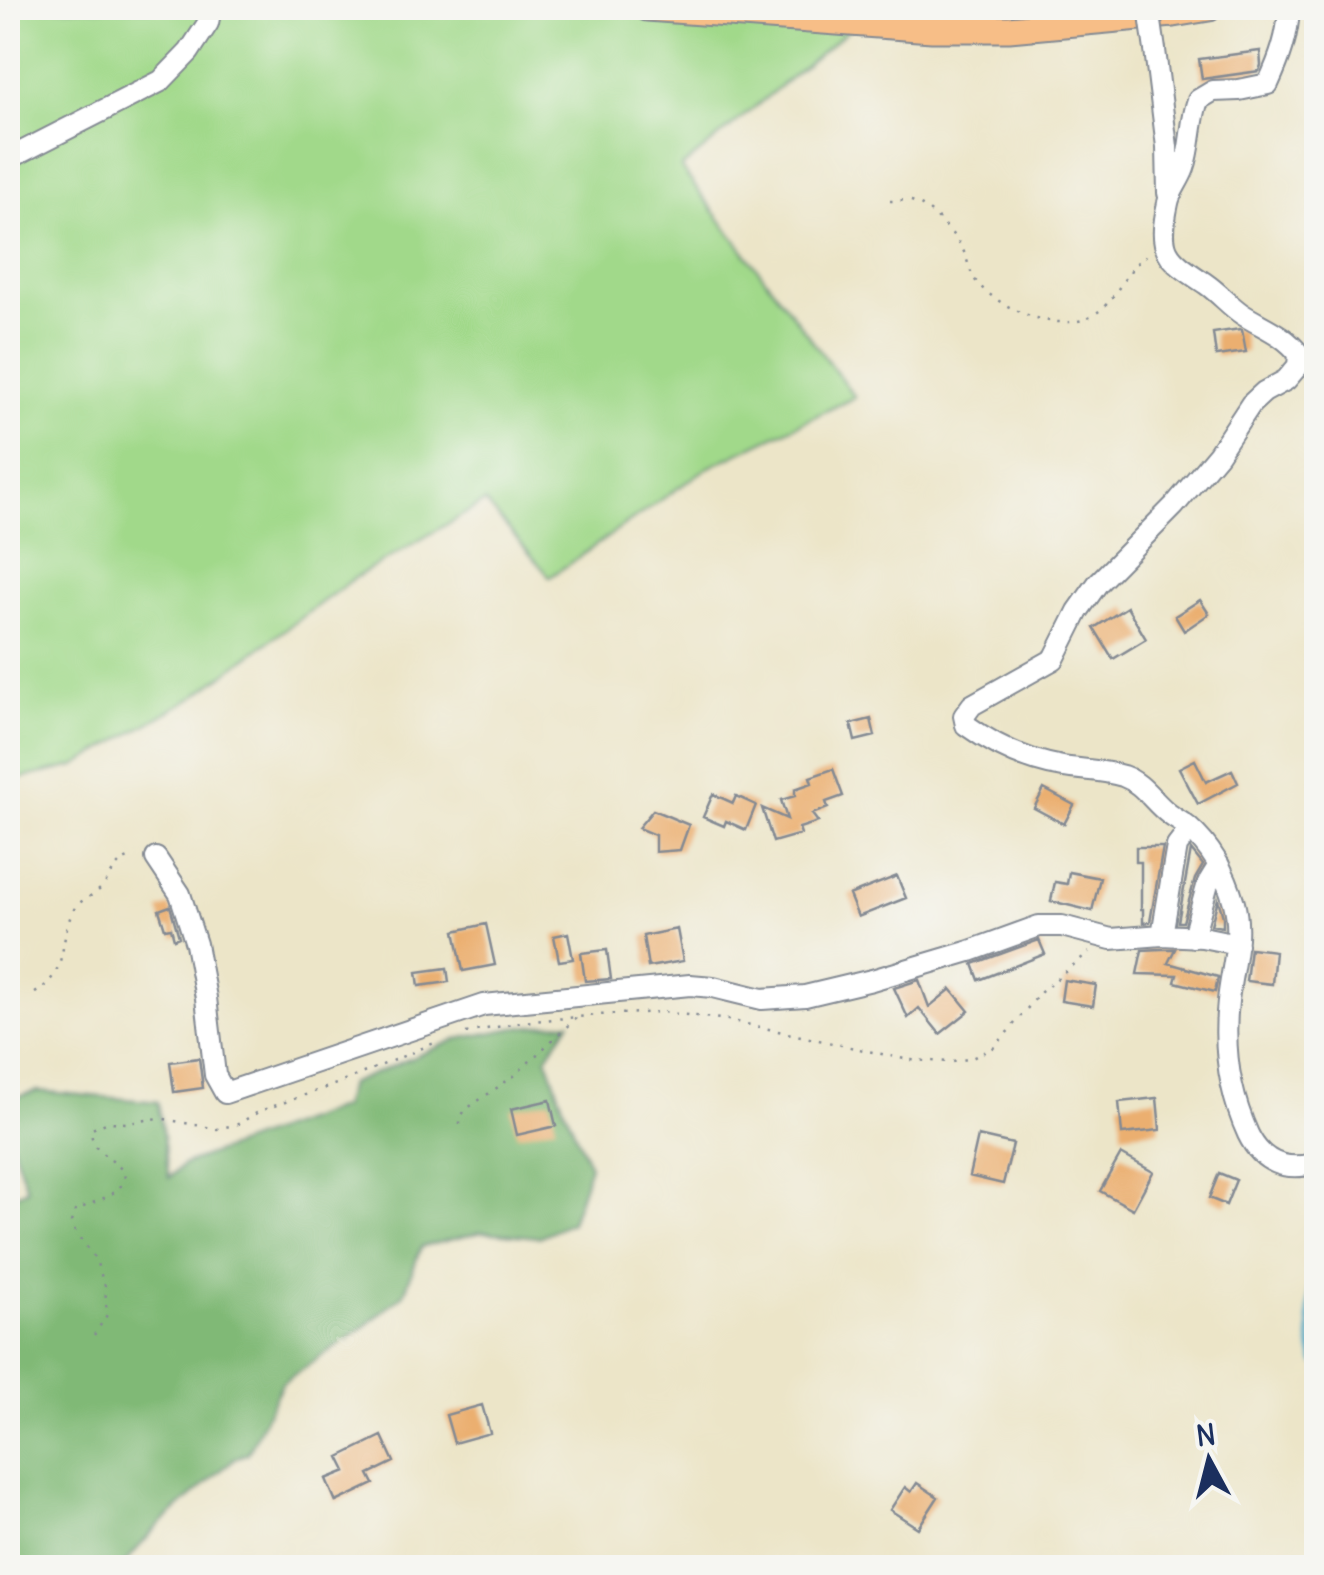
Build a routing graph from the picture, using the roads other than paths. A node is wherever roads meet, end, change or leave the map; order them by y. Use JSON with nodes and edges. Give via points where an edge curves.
{"nodes":[{"id":1,"x":211,"y":8,"type":"edge"},
{"id":2,"x":647,"y":8,"type":"edge"},
{"id":3,"x":1149,"y":8,"type":"edge"},
{"id":4,"x":1208,"y":8,"type":"edge"},
{"id":5,"x":1289,"y":8,"type":"edge"},
{"id":6,"x":8,"y":159,"type":"edge"},
{"id":7,"x":1168,"y":200,"type":"junction"},
{"id":8,"x":1190,"y":829,"type":"junction"},
{"id":9,"x":156,"y":858,"type":"road end"},
{"id":10,"x":1219,"y":865,"type":"junction"},
{"id":11,"x":1162,"y":935,"type":"junction"},
{"id":12,"x":1194,"y":937,"type":"junction"},
{"id":13,"x":1237,"y":944,"type":"junction"},
{"id":14,"x":1315,"y":1164,"type":"edge"}],
"edges":[{"from":1,"to":6,"type":"street","via":[[189,52],[162,82]]},
{"from":2,"to":4,"type":"main road","via":[[932,29],[1009,29]]},
{"from":3,"to":7,"type":"street","bridge":true},
{"from":5,"to":7,"type":"street","via":[[1288,34],[1268,84],[1214,91],[1198,100],[1190,148]]},
{"from":7,"to":8,"type":"street","via":[[1164,247],[1173,261],[1290,343],[1298,366],[1251,404],[1174,506],[1098,582],[1054,660],[972,705],[964,716],[975,731],[1032,760],[1127,778]]},
{"from":8,"to":10,"type":"street"},
{"from":8,"to":11,"type":"street","via":[[1177,846]]},
{"from":9,"to":11,"type":"street","via":[[180,894],[196,944],[215,1076],[226,1093],[484,1005],[690,985],[784,999],[872,980],[1038,926],[1112,939]]},
{"from":10,"to":12,"type":"street"},
{"from":10,"to":13,"type":"street","via":[[1235,905]]},
{"from":11,"to":12,"type":"street"},
{"from":12,"to":13,"type":"street"},
{"from":13,"to":14,"type":"street","via":[[1226,1032],[1240,1117],[1273,1163]]}]}
